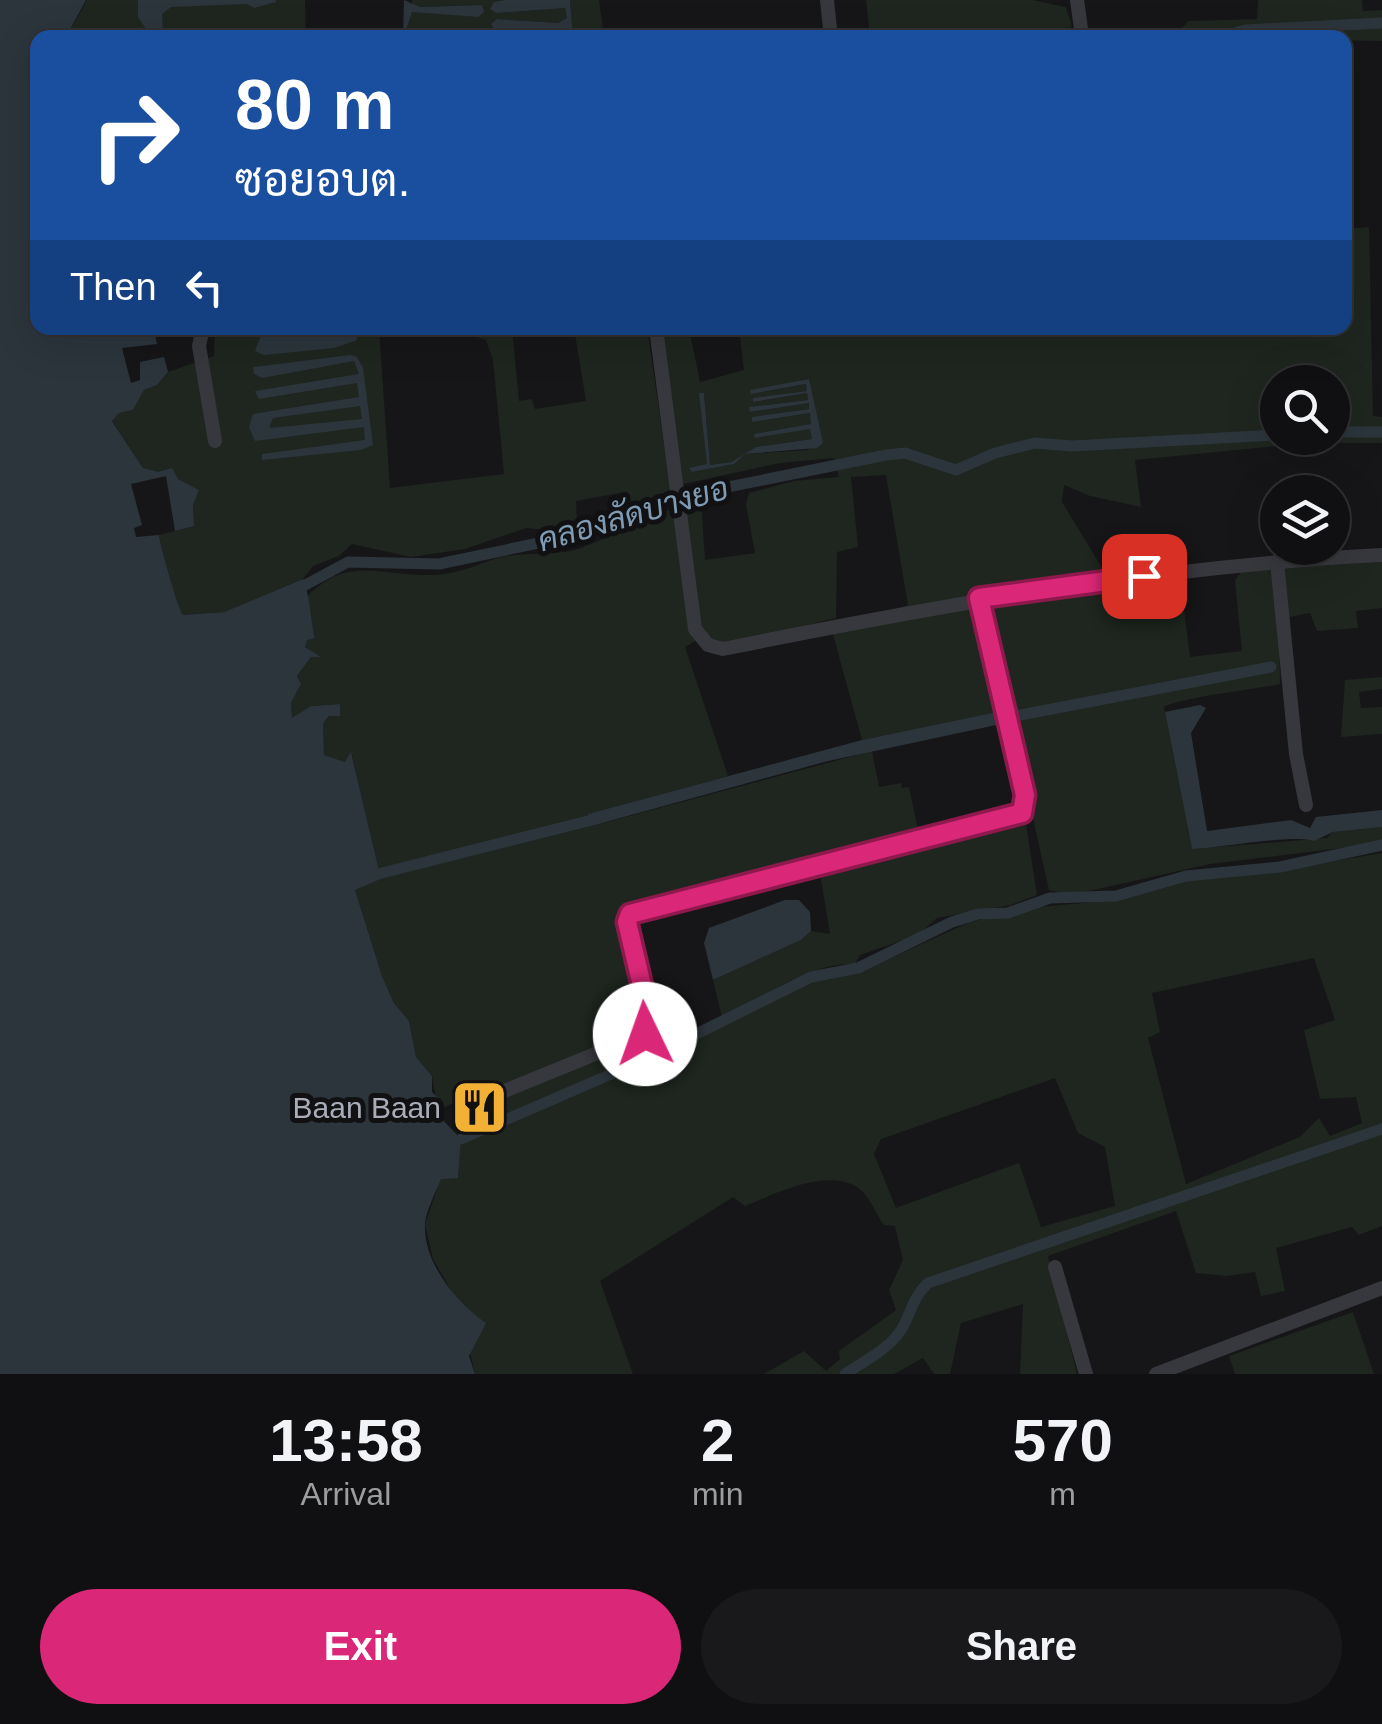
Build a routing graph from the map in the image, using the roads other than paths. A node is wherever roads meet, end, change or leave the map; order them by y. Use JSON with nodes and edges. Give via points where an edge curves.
{"nodes":[{"id":1,"x":827,"y":0,"type":"edge"},
{"id":2,"x":1077,"y":0,"type":"edge"},
{"id":3,"x":831,"y":30,"type":"edge"},
{"id":4,"x":1081,"y":30,"type":"edge"},
{"id":5,"x":202,"y":335,"type":"edge"},
{"id":6,"x":657,"y":335,"type":"edge"},
{"id":7,"x":215,"y":441,"type":"dead end"},
{"id":8,"x":1382,"y":556,"type":"edge"},
{"id":9,"x":1350,"y":558,"type":"edge"},
{"id":10,"x":1260,"y":564,"type":"edge"},
{"id":11,"x":1277,"y":565,"type":"edge"},
{"id":12,"x":979,"y":598,"type":"junction"},
{"id":13,"x":1306,"y":805,"type":"dead end"},
{"id":14,"x":502,"y":1092,"type":"dead end"},
{"id":15,"x":1055,"y":1267,"type":"dead end"},
{"id":16,"x":1382,"y":1288,"type":"edge"},
{"id":17,"x":1086,"y":1374,"type":"edge"},
{"id":18,"x":1156,"y":1374,"type":"edge"}],
"edges":[{"from":1,"to":3,"type":"street"},
{"from":2,"to":4,"type":"street"},
{"from":5,"to":7,"type":"street"},
{"from":6,"to":12,"type":"street","via":[[695,629],[708,646],[723,649]]},
{"from":8,"to":9,"type":"street"},
{"from":10,"to":12,"type":"street"},
{"from":11,"to":13,"type":"street"},
{"from":12,"to":14,"type":"street","via":[[1025,795],[1022,813],[630,914],[648,1032]]},
{"from":15,"to":17,"type":"street"},
{"from":16,"to":18,"type":"street"}]}
